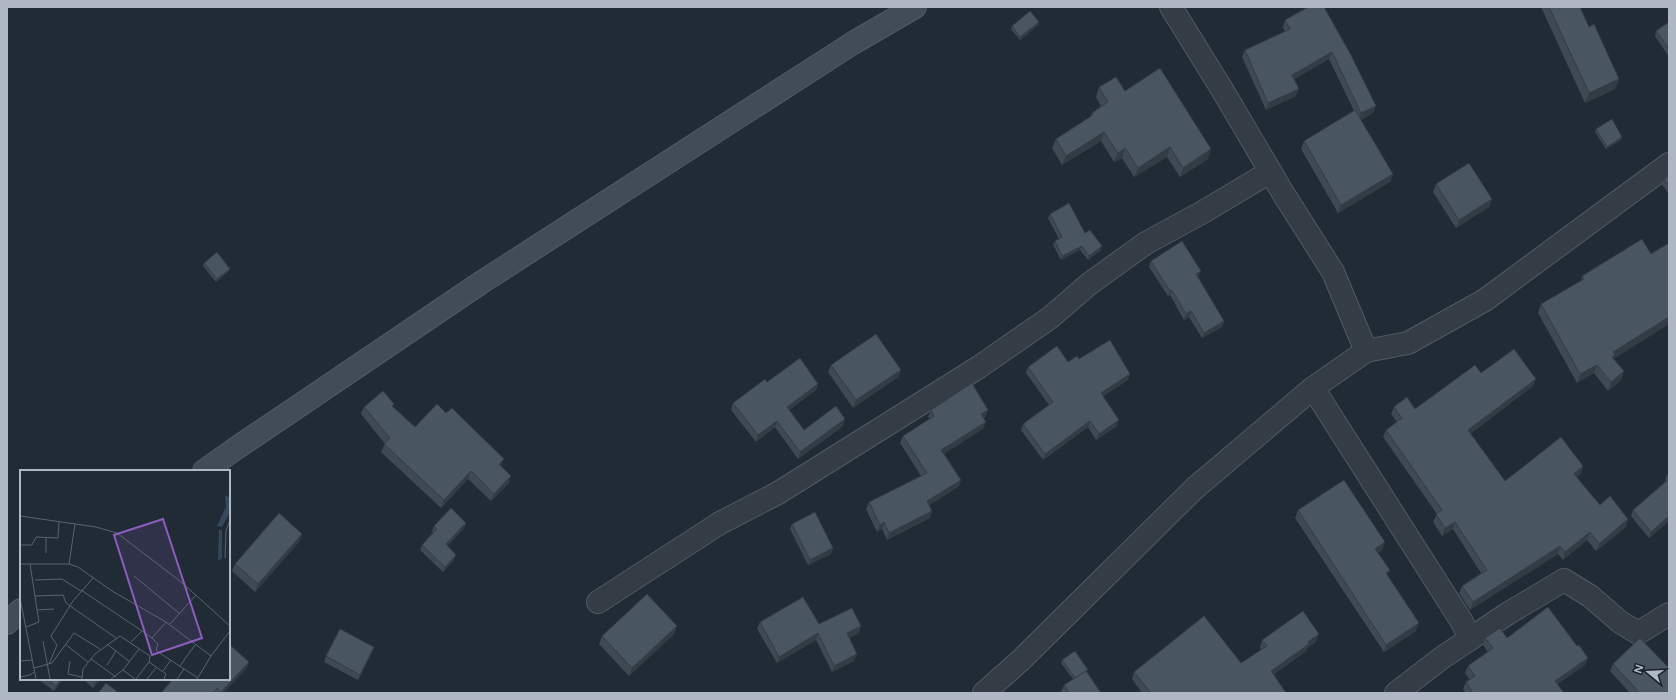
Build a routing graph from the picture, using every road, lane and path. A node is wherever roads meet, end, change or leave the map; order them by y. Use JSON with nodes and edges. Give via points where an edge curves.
{"nodes":[{"id":1,"x":914,"y":7,"type":"edge"},
{"id":2,"x":1171,"y":7,"type":"edge"},
{"id":3,"x":1669,"y":164,"type":"edge"},
{"id":4,"x":1270,"y":172,"type":"junction"},
{"id":5,"x":1366,"y":351,"type":"junction"},
{"id":6,"x":1313,"y":388,"type":"junction"},
{"id":7,"x":205,"y":470,"type":"edge"},
{"id":8,"x":598,"y":602,"type":"dead end"},
{"id":9,"x":20,"y":611,"type":"edge"},
{"id":10,"x":1669,"y":614,"type":"edge"},
{"id":11,"x":7,"y":624,"type":"edge"},
{"id":12,"x":1470,"y":640,"type":"junction"},
{"id":13,"x":984,"y":693,"type":"edge"},
{"id":14,"x":1396,"y":693,"type":"edge"}],
"edges":[{"from":1,"to":7,"type":"main road","via":[[853,43],[482,282]]},
{"from":2,"to":4,"type":"street"},
{"from":3,"to":5,"type":"street","via":[[1485,300],[1408,343]]},
{"from":4,"to":5,"type":"street","via":[[1333,272]]},
{"from":4,"to":8,"type":"street","via":[[1146,243],[1089,284],[1051,317],[979,367],[778,492],[720,523]]},
{"from":5,"to":6,"type":"street"},
{"from":6,"to":12,"type":"street","via":[[1462,622]]},
{"from":6,"to":13,"type":"street","via":[[1195,488],[1021,660]]},
{"from":9,"to":11,"type":"main road"},
{"from":10,"to":12,"type":"street","via":[[1638,633],[1620,622],[1590,596],[1564,580],[1507,614]]},
{"from":12,"to":14,"type":"street"}]}
